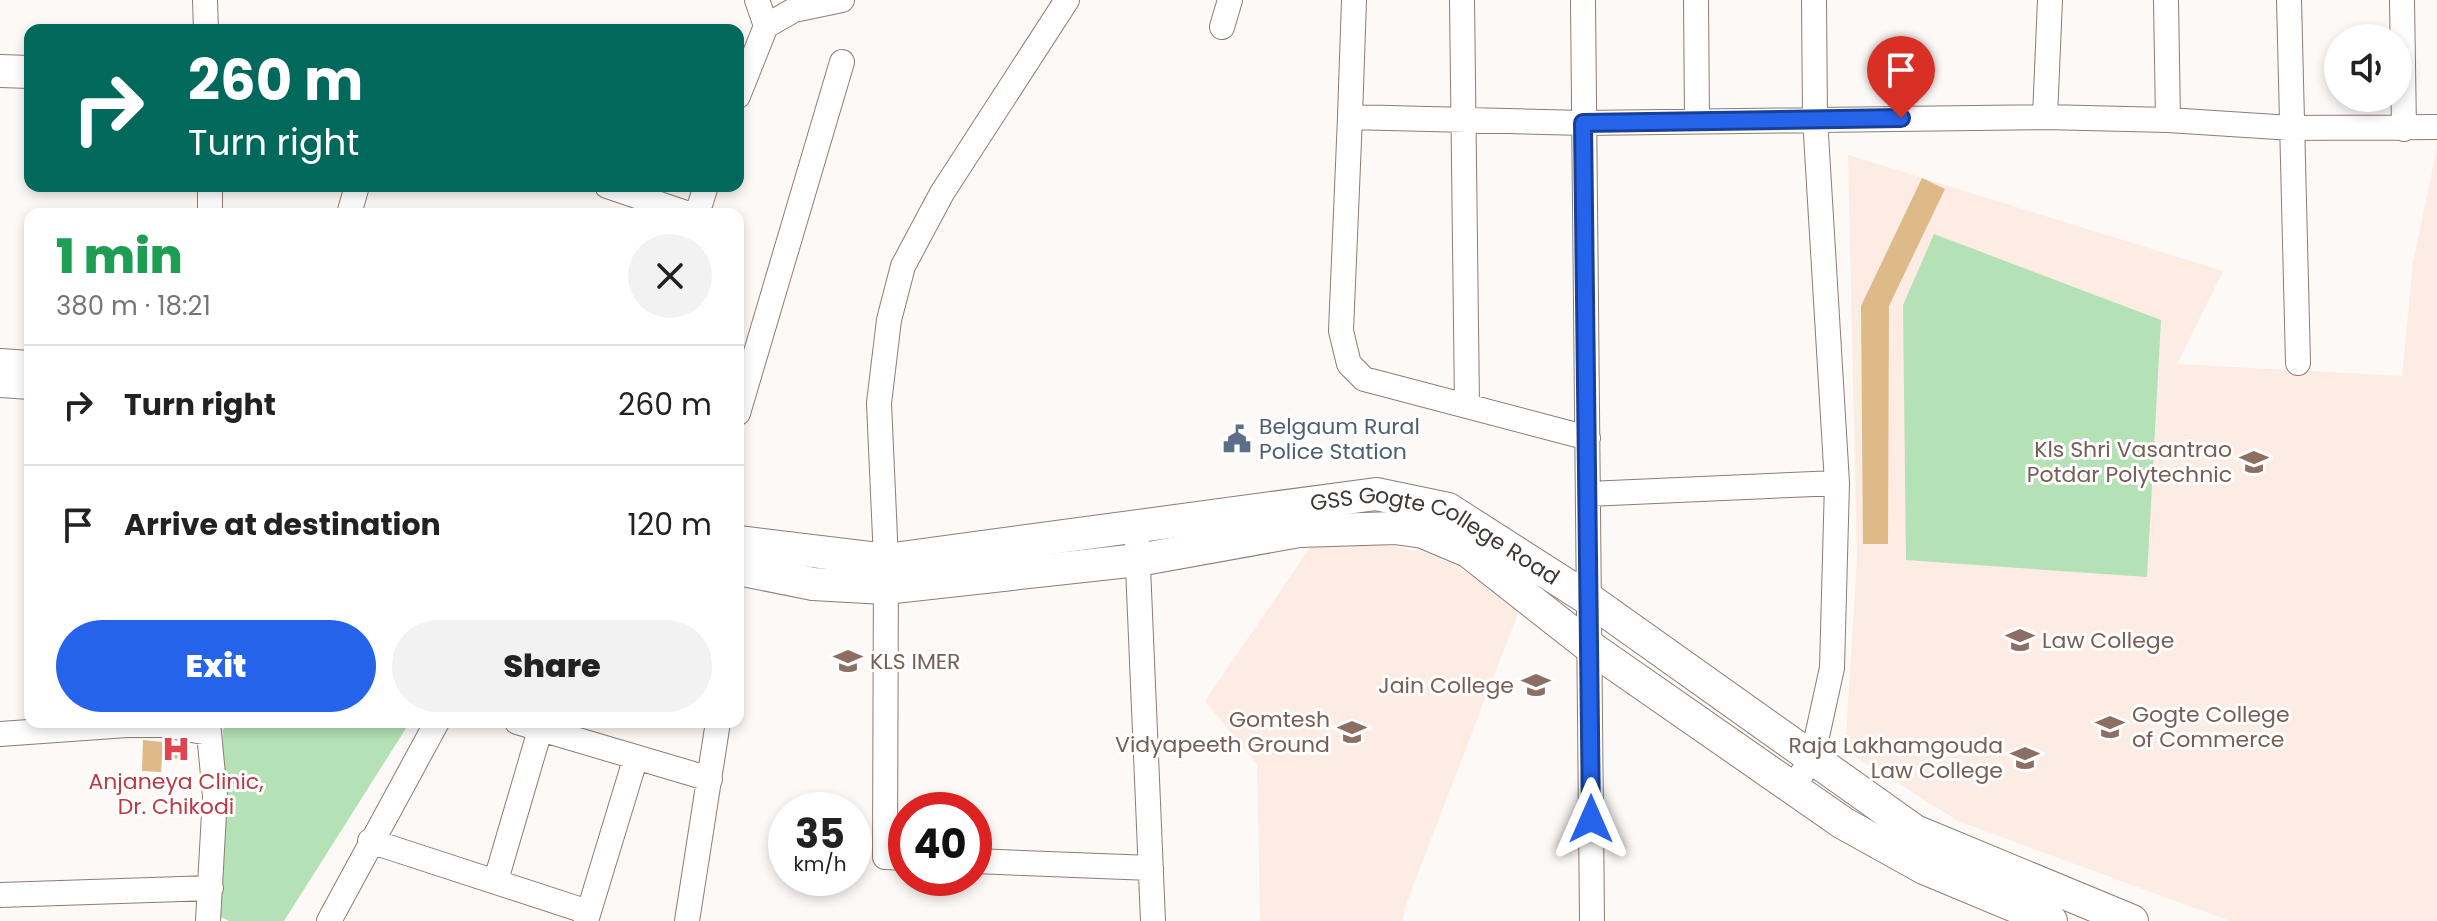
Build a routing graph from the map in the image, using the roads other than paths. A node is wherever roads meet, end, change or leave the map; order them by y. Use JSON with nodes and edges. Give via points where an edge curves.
{"nodes":[{"id":1,"x":205,"y":0,"type":"edge"},
{"id":2,"x":757,"y":0,"type":"edge"},
{"id":3,"x":842,"y":0,"type":"edge"},
{"id":4,"x":1067,"y":0,"type":"edge"},
{"id":5,"x":1230,"y":0,"type":"edge"},
{"id":6,"x":1354,"y":0,"type":"edge"},
{"id":7,"x":1462,"y":0,"type":"edge"},
{"id":8,"x":1583,"y":0,"type":"edge"},
{"id":9,"x":1696,"y":0,"type":"edge"},
{"id":10,"x":1814,"y":0,"type":"edge"},
{"id":11,"x":2050,"y":0,"type":"edge"},
{"id":12,"x":2166,"y":0,"type":"edge"},
{"id":13,"x":2289,"y":0,"type":"edge"},
{"id":14,"x":2402,"y":0,"type":"edge"},
{"id":15,"x":206,"y":24,"type":"edge"},
{"id":16,"x":766,"y":26,"type":"junction"},
{"id":17,"x":1222,"y":27,"type":"dead end"},
{"id":18,"x":842,"y":62,"type":"dead end"},
{"id":19,"x":0,"y":71,"type":"edge"},
{"id":20,"x":24,"y":72,"type":"edge"},
{"id":21,"x":744,"y":81,"type":"edge"},
{"id":22,"x":1350,"y":117,"type":"junction"},
{"id":23,"x":2045,"y":117,"type":"junction"},
{"id":24,"x":1815,"y":118,"type":"junction"},
{"id":25,"x":1697,"y":120,"type":"junction"},
{"id":26,"x":2168,"y":120,"type":"junction"},
{"id":27,"x":1462,"y":121,"type":"junction"},
{"id":28,"x":1583,"y":123,"type":"junction"},
{"id":29,"x":2437,"y":127,"type":"edge"},
{"id":30,"x":2291,"y":128,"type":"junction"},
{"id":31,"x":2404,"y":129,"type":"junction"},
{"id":32,"x":625,"y":192,"type":"edge"},
{"id":33,"x":671,"y":208,"type":"edge"},
{"id":34,"x":0,"y":361,"type":"edge"},
{"id":35,"x":24,"y":363,"type":"edge"},
{"id":36,"x":2298,"y":363,"type":"dead end"},
{"id":37,"x":0,"y":385,"type":"edge"},
{"id":38,"x":24,"y":387,"type":"edge"},
{"id":39,"x":744,"y":393,"type":"edge"},
{"id":40,"x":1467,"y":406,"type":"junction"},
{"id":41,"x":1588,"y":438,"type":"junction"},
{"id":42,"x":1837,"y":483,"type":"junction"},
{"id":43,"x":1588,"y":494,"type":"junction"},
{"id":44,"x":1341,"y":514,"type":"junction"},
{"id":45,"x":1137,"y":545,"type":"junction"},
{"id":46,"x":744,"y":563,"type":"edge"},
{"id":47,"x":886,"y":574,"type":"junction"},
{"id":48,"x":1590,"y":600,"type":"junction"},
{"id":49,"x":1590,"y":647,"type":"junction"},
{"id":50,"x":59,"y":728,"type":"edge"},
{"id":51,"x":209,"y":728,"type":"edge"},
{"id":52,"x":434,"y":728,"type":"edge"},
{"id":53,"x":534,"y":728,"type":"edge"},
{"id":54,"x":717,"y":728,"type":"edge"},
{"id":55,"x":540,"y":730,"type":"junction"},
{"id":56,"x":0,"y":734,"type":"edge"},
{"id":57,"x":1812,"y":759,"type":"junction"},
{"id":58,"x":635,"y":760,"type":"junction"},
{"id":59,"x":710,"y":779,"type":"junction"},
{"id":60,"x":1792,"y":788,"type":"junction"},
{"id":61,"x":370,"y":841,"type":"junction"},
{"id":62,"x":888,"y":857,"type":"edge"},
{"id":63,"x":992,"y":862,"type":"edge"},
{"id":64,"x":1151,"y":868,"type":"junction"},
{"id":65,"x":496,"y":880,"type":"junction"},
{"id":66,"x":211,"y":888,"type":"junction"},
{"id":67,"x":0,"y":895,"type":"edge"},
{"id":68,"x":587,"y":916,"type":"edge"},
{"id":69,"x":208,"y":921,"type":"edge"},
{"id":70,"x":329,"y":921,"type":"edge"},
{"id":71,"x":687,"y":921,"type":"edge"},
{"id":72,"x":1153,"y":921,"type":"edge"},
{"id":73,"x":1592,"y":921,"type":"edge"},
{"id":74,"x":2051,"y":921,"type":"edge"},
{"id":75,"x":2132,"y":921,"type":"edge"}],
"edges":[{"from":1,"to":15,"type":"street"},
{"from":2,"to":16,"type":"street"},
{"from":3,"to":16,"type":"street","via":[[794,10]]},
{"from":4,"to":47,"type":"street","via":[[942,193],[903,266],[889,320],[879,403]]},
{"from":5,"to":17,"type":"street"},
{"from":6,"to":22,"type":"street"},
{"from":7,"to":27,"type":"street"},
{"from":8,"to":28,"type":"street"},
{"from":9,"to":25,"type":"street"},
{"from":10,"to":24,"type":"street"},
{"from":11,"to":23,"type":"street"},
{"from":12,"to":26,"type":"street"},
{"from":13,"to":30,"type":"street"},
{"from":14,"to":31,"type":"street"},
{"from":16,"to":21,"type":"street"},
{"from":18,"to":39,"type":"street"},
{"from":19,"to":20,"type":"main road"},
{"from":22,"to":27,"type":"street"},
{"from":22,"to":40,"type":"street","via":[[1341,331],[1349,364],[1364,379]]},
{"from":23,"to":24,"type":"street"},
{"from":23,"to":26,"type":"street"},
{"from":24,"to":25,"type":"street"},
{"from":24,"to":42,"type":"street"},
{"from":25,"to":28,"type":"street"},
{"from":26,"to":30,"type":"street"},
{"from":27,"to":28,"type":"street"},
{"from":27,"to":40,"type":"street"},
{"from":28,"to":41,"type":"street"},
{"from":29,"to":31,"type":"street"},
{"from":30,"to":31,"type":"street"},
{"from":30,"to":36,"type":"street"},
{"from":32,"to":33,"type":"street"},
{"from":34,"to":35,"type":"street"},
{"from":37,"to":38,"type":"street"},
{"from":40,"to":41,"type":"street"},
{"from":41,"to":43,"type":"street"},
{"from":42,"to":43,"type":"street"},
{"from":42,"to":57,"type":"street","via":[[1832,668]]},
{"from":43,"to":48,"type":"street"},
{"from":44,"to":45,"type":"main road","name":"GSS Gogte College Road"},
{"from":44,"to":48,"type":"main road","name":"GSS Gogte College Road","via":[[1376,494],[1448,509]]},
{"from":44,"to":49,"type":"main road","via":[[1442,538],[1468,551]]},
{"from":45,"to":47,"type":"main road","name":"GSS Gogte College Road"},
{"from":45,"to":64,"type":"street"},
{"from":46,"to":47,"type":"main road","name":"GSS Gogte College Road"},
{"from":47,"to":62,"type":"street"},
{"from":48,"to":49,"type":"street"},
{"from":48,"to":57,"type":"main road","name":"GSS Gogte College Road"},
{"from":49,"to":60,"type":"main road"},
{"from":49,"to":73,"type":"street"},
{"from":50,"to":56,"type":"street"},
{"from":51,"to":66,"type":"street","via":[[215,796]]},
{"from":52,"to":61,"type":"street"},
{"from":53,"to":55,"type":"street"},
{"from":54,"to":59,"type":"street"},
{"from":55,"to":58,"type":"street"},
{"from":55,"to":65,"type":"street"},
{"from":57,"to":60,"type":"street"},
{"from":57,"to":75,"type":"main road","name":"GSS Gogte College Road","via":[[1915,831]]},
{"from":58,"to":59,"type":"street"},
{"from":58,"to":68,"type":"street"},
{"from":59,"to":71,"type":"street"},
{"from":60,"to":74,"type":"main road","via":[[1924,868]]},
{"from":61,"to":65,"type":"street"},
{"from":61,"to":70,"type":"street"},
{"from":63,"to":64,"type":"street"},
{"from":64,"to":72,"type":"street"},
{"from":65,"to":68,"type":"street"},
{"from":66,"to":67,"type":"street"},
{"from":66,"to":69,"type":"street"}]}
